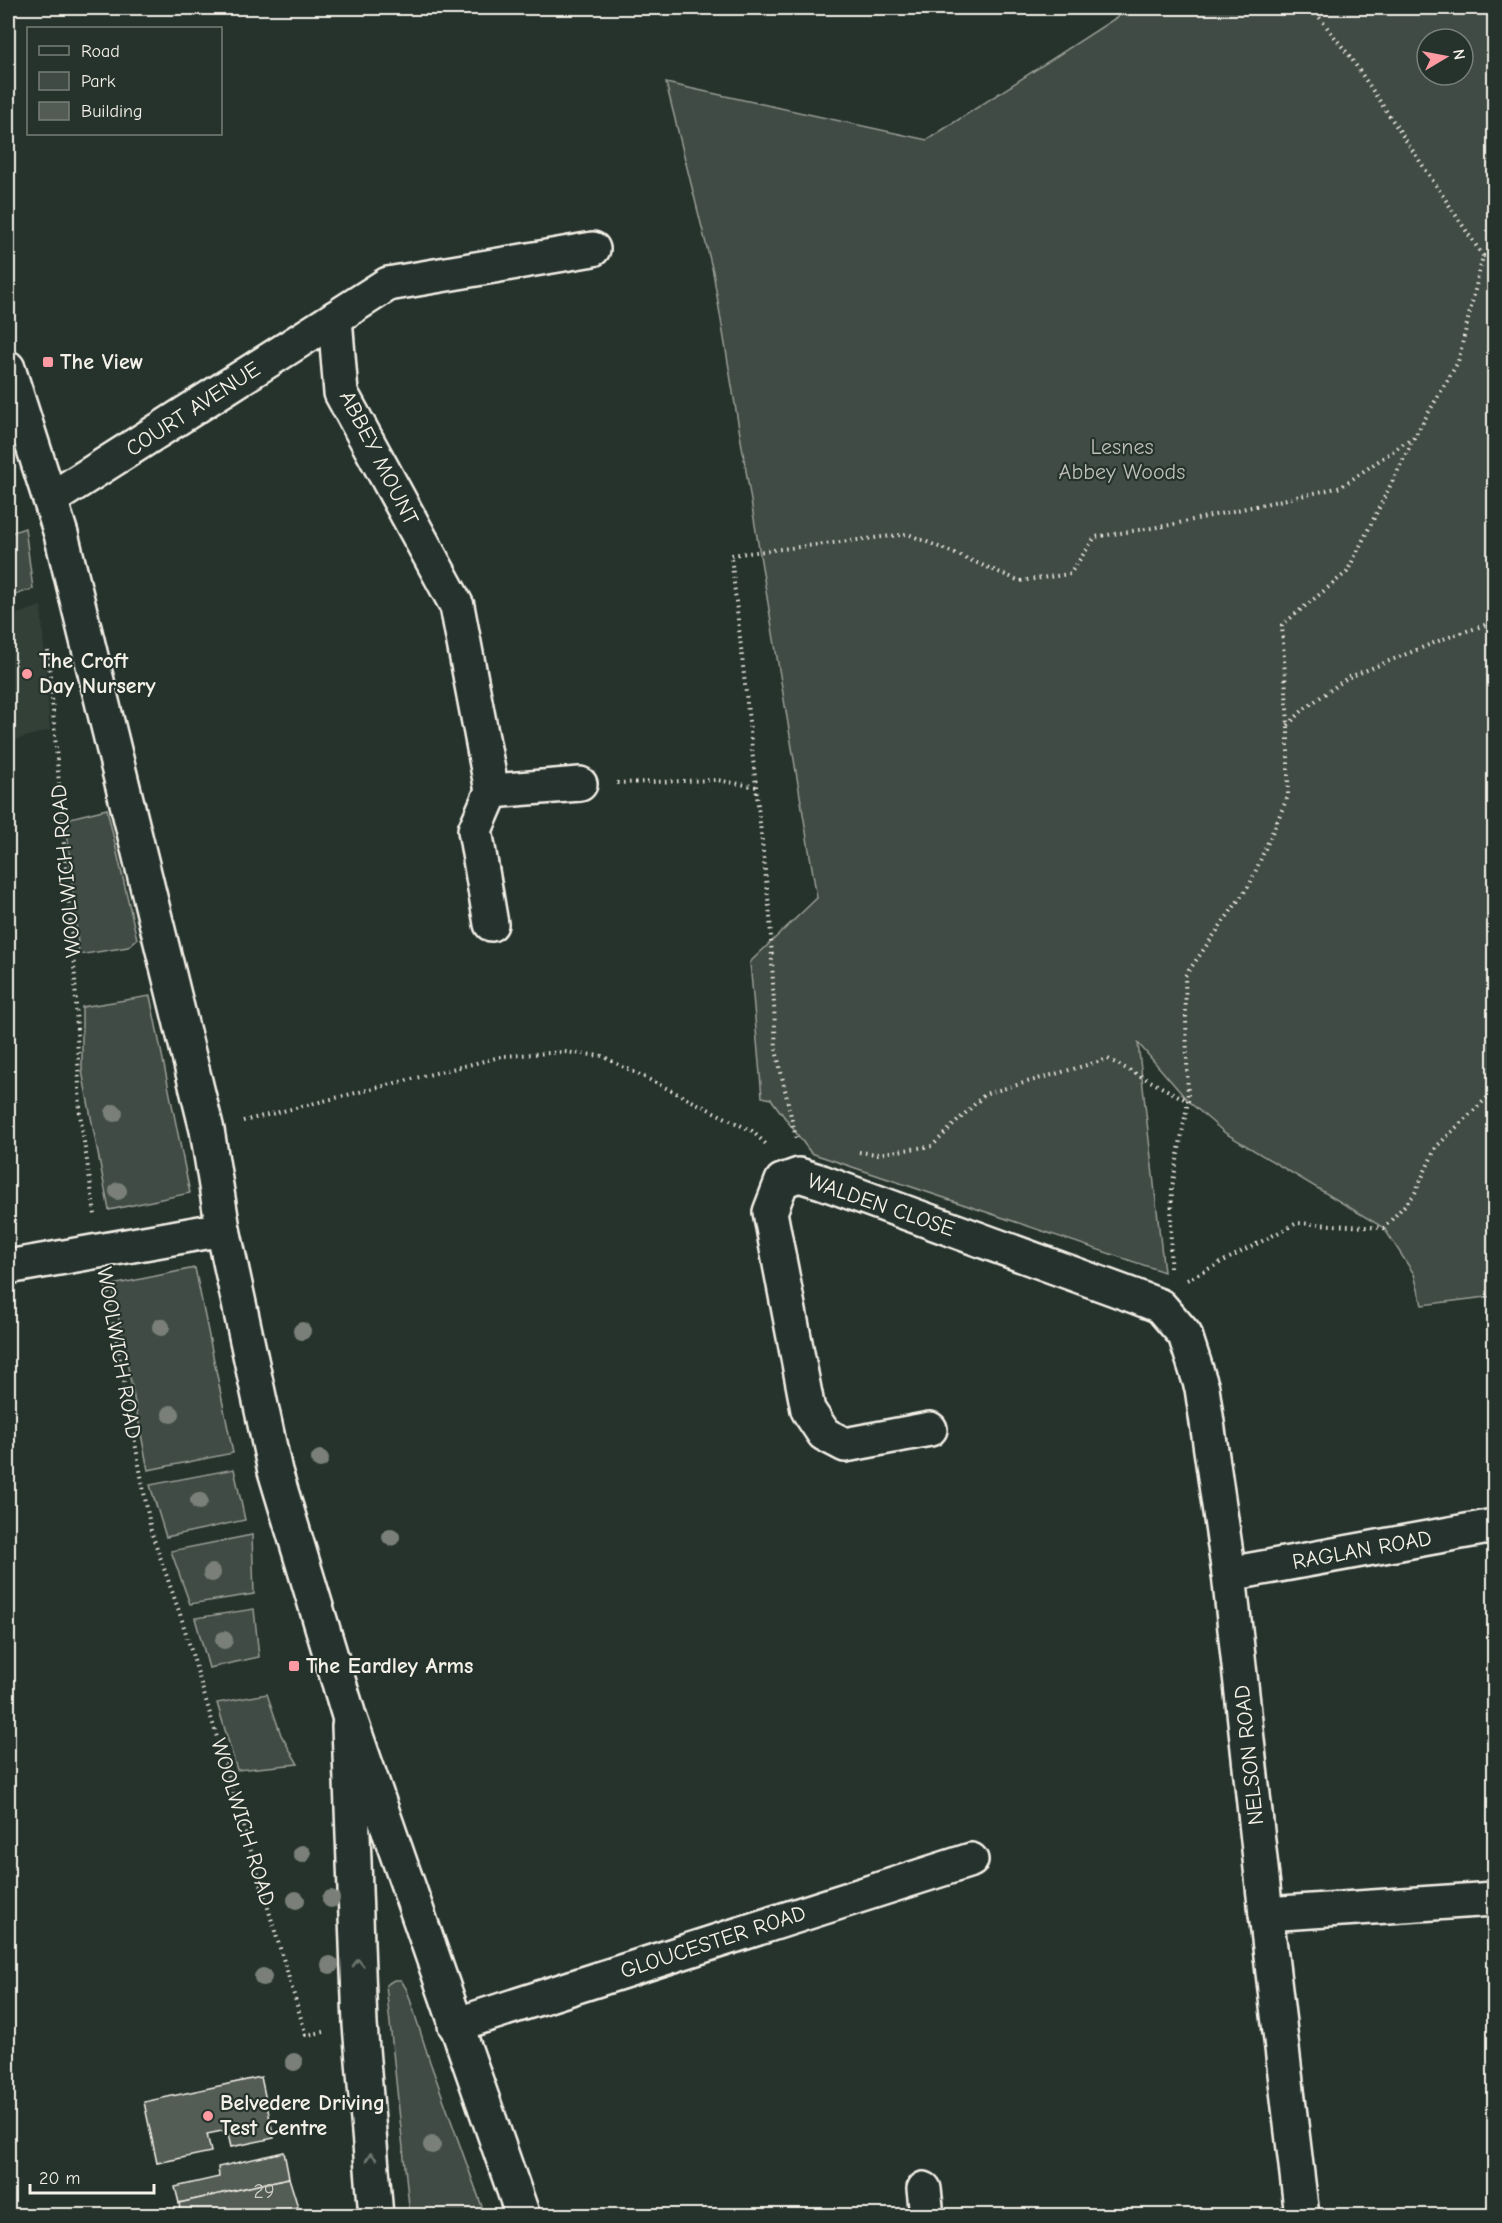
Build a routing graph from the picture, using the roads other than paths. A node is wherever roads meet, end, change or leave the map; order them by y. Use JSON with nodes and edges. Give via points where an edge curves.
{"nodes":[{"id":1,"x":593,"y":249,"type":"dead end"},
{"id":2,"x":335,"y":318,"type":"junction"},
{"id":3,"x":8,"y":368,"type":"edge"},
{"id":4,"x":51,"y":499,"type":"junction"},
{"id":5,"x":580,"y":784,"type":"road end"},
{"id":6,"x":492,"y":791,"type":"junction"},
{"id":7,"x":491,"y":924,"type":"dead end"},
{"id":8,"x":223,"y":1229,"type":"junction"},
{"id":9,"x":8,"y":1266,"type":"edge"},
{"id":10,"x":1170,"y":1289,"type":"joint"},
{"id":11,"x":930,"y":1429,"type":"dead end"},
{"id":12,"x":1494,"y":1526,"type":"edge"},
{"id":13,"x":1229,"y":1574,"type":"junction"},
{"id":14,"x":349,"y":1716,"type":"junction"},
{"id":15,"x":971,"y":1860,"type":"dead end"},
{"id":16,"x":1494,"y":1899,"type":"edge"},
{"id":17,"x":1266,"y":1914,"type":"junction"},
{"id":18,"x":455,"y":2025,"type":"junction"},
{"id":19,"x":376,"y":2216,"type":"edge"},
{"id":20,"x":523,"y":2216,"type":"edge"},
{"id":21,"x":1302,"y":2216,"type":"edge"}],
"edges":[{"from":1,"to":2,"type":"street","via":[[388,284]]},
{"from":2,"to":4,"type":"street","name":"COURT AVENUE"},
{"from":2,"to":6,"type":"street","name":"ABBEY MOUNT","via":[[341,393],[458,606]]},
{"from":3,"to":4,"type":"street"},
{"from":4,"to":8,"type":"street","via":[[207,1130]]},
{"from":5,"to":6,"type":"street"},
{"from":6,"to":7,"type":"street","via":[[475,830]]},
{"from":8,"to":9,"type":"street"},
{"from":8,"to":14,"type":"street","via":[[275,1471]]},
{"from":10,"to":11,"type":"street","name":"WALDEN CLOSE","via":[[799,1175],[782,1182],[770,1212],[808,1410],[824,1434],[845,1445]]},
{"from":10,"to":13,"type":"street","name":"NELSON ROAD","via":[[1202,1388]]},
{"from":12,"to":13,"type":"street","name":"RAGLAN ROAD"},
{"from":13,"to":17,"type":"street","name":"NELSON ROAD"},
{"from":14,"to":18,"type":"street"},
{"from":19,"to":14,"type":"street","one_way":true,"via":[[360,2025]]},
{"from":15,"to":18,"type":"street","name":"GLOUCESTER ROAD"},
{"from":16,"to":17,"type":"street"},
{"from":17,"to":21,"type":"street","name":"NELSON ROAD"},
{"from":18,"to":20,"type":"street"}]}
